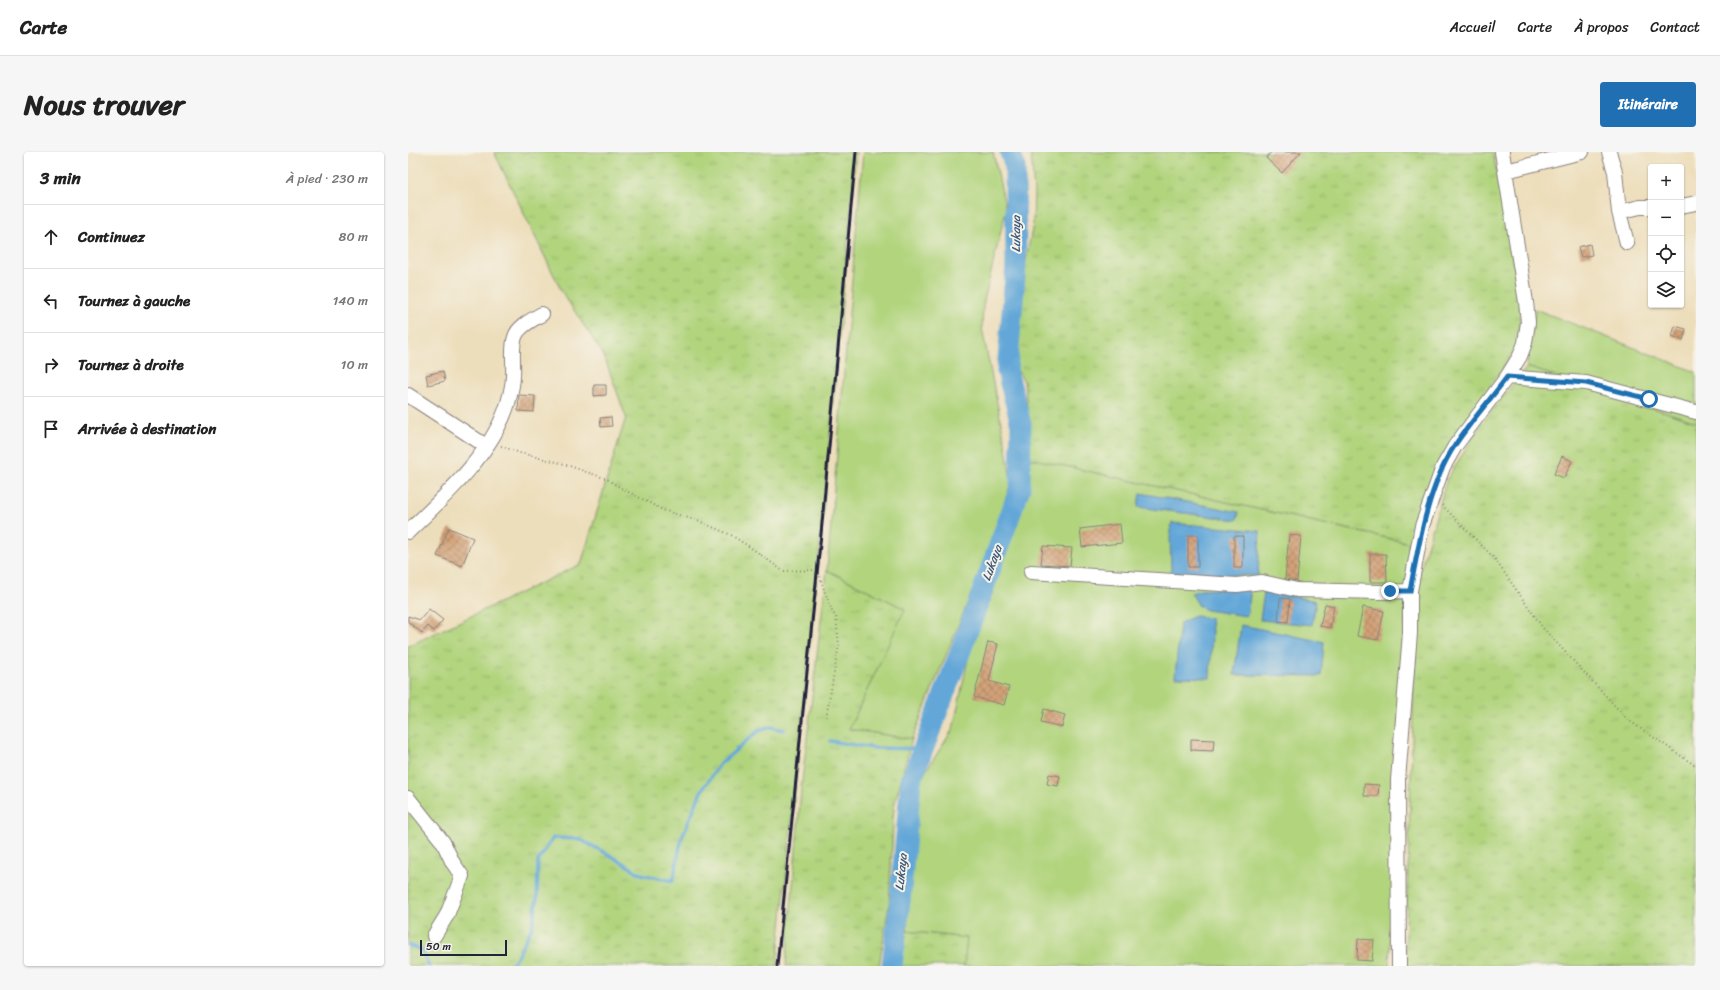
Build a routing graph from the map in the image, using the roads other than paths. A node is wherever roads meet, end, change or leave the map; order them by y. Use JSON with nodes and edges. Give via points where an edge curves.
{"nodes":[{"id":1,"x":1502,"y":152,"type":"edge"},
{"id":2,"x":1582,"y":152,"type":"edge"},
{"id":3,"x":1609,"y":152,"type":"edge"},
{"id":4,"x":1506,"y":171,"type":"junction"},
{"id":5,"x":1696,"y":203,"type":"edge"},
{"id":6,"x":1684,"y":205,"type":"edge"},
{"id":7,"x":1648,"y":207,"type":"edge"},
{"id":8,"x":1619,"y":212,"type":"junction"},
{"id":9,"x":1627,"y":243,"type":"dead end"},
{"id":10,"x":542,"y":314,"type":"dead end"},
{"id":11,"x":1507,"y":377,"type":"junction"},
{"id":12,"x":408,"y":395,"type":"edge"},
{"id":13,"x":1696,"y":412,"type":"edge"},
{"id":14,"x":487,"y":443,"type":"junction"},
{"id":15,"x":408,"y":532,"type":"edge"},
{"id":16,"x":1031,"y":572,"type":"dead end"},
{"id":17,"x":1410,"y":591,"type":"junction"},
{"id":18,"x":408,"y":798,"type":"edge"},
{"id":19,"x":434,"y":936,"type":"dead end"},
{"id":20,"x":1399,"y":966,"type":"edge"}],
"edges":[{"from":1,"to":4,"type":"street"},
{"from":2,"to":4,"type":"street"},
{"from":3,"to":8,"type":"street","via":[[1615,172]]},
{"from":4,"to":11,"type":"street","via":[[1528,322],[1525,343]]},
{"from":5,"to":6,"type":"street"},
{"from":7,"to":8,"type":"street"},
{"from":8,"to":9,"type":"street"},
{"from":10,"to":14,"type":"street","via":[[518,331],[514,337],[513,378],[508,404]]},
{"from":11,"to":13,"type":"street","via":[[1586,383]]},
{"from":11,"to":17,"type":"street","via":[[1454,446],[1443,467],[1422,526]]},
{"from":12,"to":14,"type":"street"},
{"from":14,"to":15,"type":"street","via":[[477,459],[442,499]]},
{"from":16,"to":17,"type":"street","via":[[1237,584],[1262,582],[1298,590]]},
{"from":17,"to":20,"type":"street","via":[[1410,633],[1398,780]]},
{"from":18,"to":19,"type":"street","via":[[443,842],[453,864],[462,876],[447,915]]}]}
